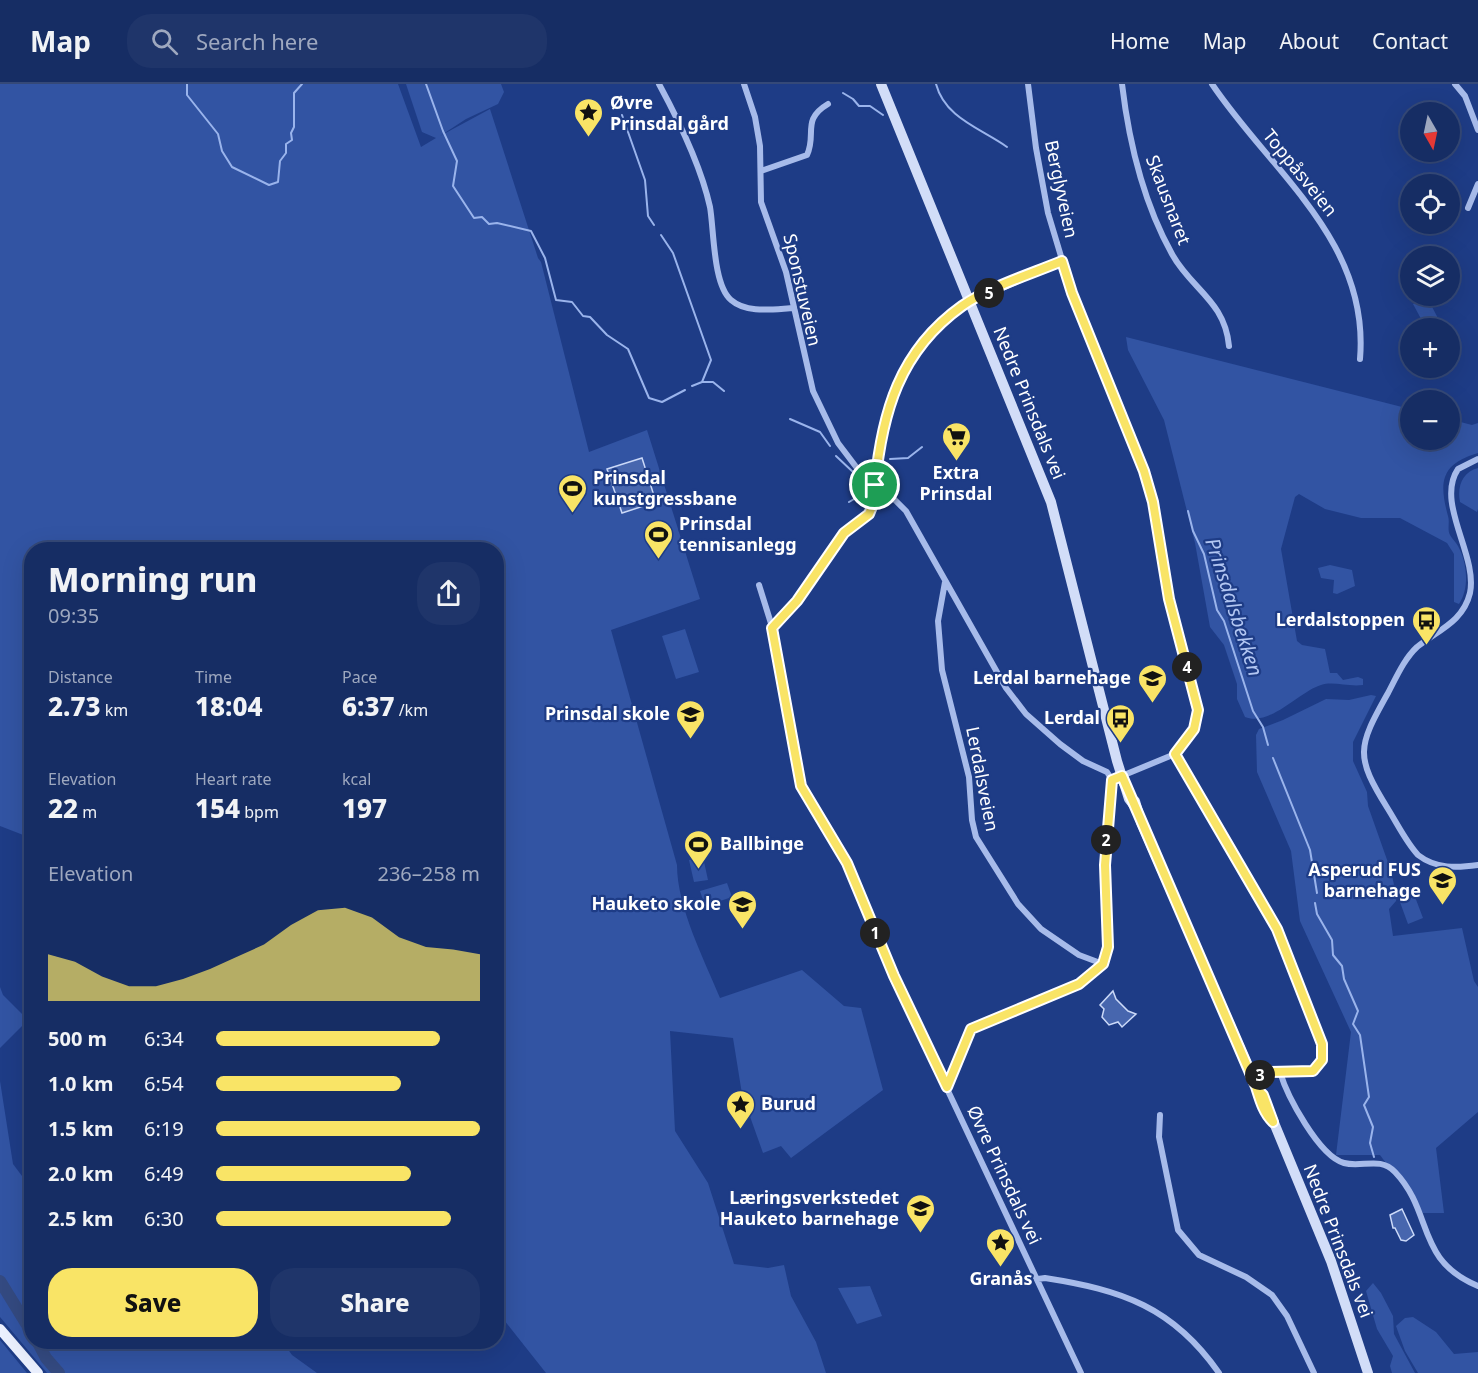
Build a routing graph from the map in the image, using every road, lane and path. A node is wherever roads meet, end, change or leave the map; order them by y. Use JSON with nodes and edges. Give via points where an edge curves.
{"nodes":[{"id":1,"x":659,"y":84,"type":"edge"},
{"id":2,"x":744,"y":84,"type":"edge"},
{"id":3,"x":881,"y":84,"type":"edge"},
{"id":4,"x":1028,"y":84,"type":"edge"},
{"id":5,"x":1122,"y":84,"type":"edge"},
{"id":6,"x":1212,"y":84,"type":"edge"},
{"id":7,"x":1455,"y":84,"type":"edge"},
{"id":8,"x":828,"y":104,"type":"dead end"},
{"id":9,"x":1478,"y":130,"type":"edge"},
{"id":10,"x":761,"y":171,"type":"junction"},
{"id":11,"x":1478,"y":184,"type":"edge"},
{"id":12,"x":1468,"y":208,"type":"dead end"},
{"id":13,"x":1062,"y":261,"type":"junction"},
{"id":14,"x":970,"y":302,"type":"junction"},
{"id":15,"x":794,"y":308,"type":"junction"},
{"id":16,"x":1229,"y":346,"type":"dead end"},
{"id":17,"x":1360,"y":359,"type":"dead end"},
{"id":18,"x":1478,"y":459,"type":"edge"},
{"id":19,"x":876,"y":489,"type":"junction"},
{"id":20,"x":945,"y":582,"type":"junction"},
{"id":21,"x":759,"y":585,"type":"dead end"},
{"id":22,"x":772,"y":628,"type":"junction"},
{"id":23,"x":1175,"y":754,"type":"junction"},
{"id":24,"x":1120,"y":777,"type":"junction"},
{"id":25,"x":1478,"y":865,"type":"edge"},
{"id":26,"x":1103,"y":964,"type":"junction"},
{"id":27,"x":1280,"y":1072,"type":"junction"},
{"id":28,"x":1255,"y":1084,"type":"junction"},
{"id":29,"x":947,"y":1087,"type":"junction"},
{"id":30,"x":1161,"y":1115,"type":"dead end"},
{"id":31,"x":1038,"y":1279,"type":"junction"},
{"id":32,"x":1478,"y":1286,"type":"edge"},
{"id":33,"x":0,"y":1329,"type":"edge"},
{"id":34,"x":38,"y":1373,"type":"edge"},
{"id":35,"x":1081,"y":1373,"type":"edge"},
{"id":36,"x":1219,"y":1373,"type":"edge"},
{"id":37,"x":1314,"y":1373,"type":"edge"},
{"id":38,"x":1368,"y":1373,"type":"edge"}],
"edges":[{"from":1,"to":15,"type":"street","via":[[706,191],[725,293],[736,303],[751,308]]},
{"from":2,"to":10,"type":"street","name":"Sponstuveien","via":[[757,124]]},
{"from":3,"to":14,"type":"main road","name":"Nedre Prinsdals vei"},
{"from":4,"to":13,"type":"street","name":"Berglyveien","via":[[1042,181]]},
{"from":5,"to":16,"type":"street","name":"Skausnaret","via":[[1134,155],[1155,219],[1173,256],[1214,304]]},
{"from":6,"to":17,"type":"street","name":"Toppåsveien","via":[[1322,222],[1339,253],[1360,328]]},
{"from":7,"to":9,"type":"street","via":[[1465,96]]},
{"from":8,"to":10,"type":"street","via":[[811,122],[807,155]]},
{"from":10,"to":15,"type":"street","name":"Sponstuveien","via":[[761,202],[778,243]]},
{"from":11,"to":12,"type":"street"},
{"from":13,"to":14,"type":"street"},
{"from":13,"to":23,"type":"street","name":"Berglyveien","via":[[1153,502],[1169,599],[1198,710],[1194,729]]},
{"from":14,"to":19,"type":"street","via":[[925,341],[899,380],[883,423]]},
{"from":14,"to":24,"type":"main road","name":"Nedre Prinsdals vei","via":[[1051,502]]},
{"from":15,"to":19,"type":"street","name":"Sponstuveien","via":[[803,359],[816,399],[838,443]]},
{"from":18,"to":25,"type":"street","via":[[1458,469],[1451,486],[1471,576],[1468,600],[1454,621],[1408,658],[1370,725],[1363,749],[1371,782],[1418,855],[1445,867]]},
{"from":19,"to":20,"type":"street","name":"Sponstuveien","via":[[902,507]]},
{"from":19,"to":22,"type":"street","via":[[869,514],[844,533],[797,601]]},
{"from":20,"to":24,"type":"street","name":"Sponstuveien","via":[[997,675],[1026,714],[1077,757]]},
{"from":20,"to":26,"type":"street","name":"Lerdalsveien","via":[[938,621],[942,670],[969,777],[976,837],[1000,878],[1034,922],[1065,947]]},
{"from":21,"to":22,"type":"street","name":"Øvre Prinsdals vei"},
{"from":22,"to":29,"type":"street","name":"Øvre Prinsdals vei","via":[[801,786],[847,863],[894,976]]},
{"from":23,"to":24,"type":"street"},
{"from":23,"to":27,"type":"street","via":[[1277,929],[1322,1044],[1322,1060],[1315,1070]]},
{"from":24,"to":26,"type":"street","via":[[1105,865],[1108,947]]},
{"from":24,"to":28,"type":"main road","name":"Nedre Prinsdals vei"},
{"from":26,"to":29,"type":"street","via":[[1079,984],[971,1029]]},
{"from":27,"to":28,"type":"street"},
{"from":27,"to":32,"type":"street","via":[[1288,1093],[1325,1151],[1343,1163],[1380,1163],[1395,1172],[1436,1256],[1457,1276]]},
{"from":28,"to":38,"type":"main road","name":"Nedre Prinsdals vei","via":[[1324,1244]]},
{"from":29,"to":31,"type":"street","name":"Øvre Prinsdals vei"},
{"from":30,"to":37,"type":"street","via":[[1159,1134],[1178,1230],[1199,1255],[1246,1276],[1272,1294]]},
{"from":31,"to":35,"type":"street","name":"Øvre Prinsdals vei"},
{"from":31,"to":36,"type":"street","via":[[1105,1289],[1140,1301],[1186,1334]]},
{"from":33,"to":34,"type":"main road"}]}
